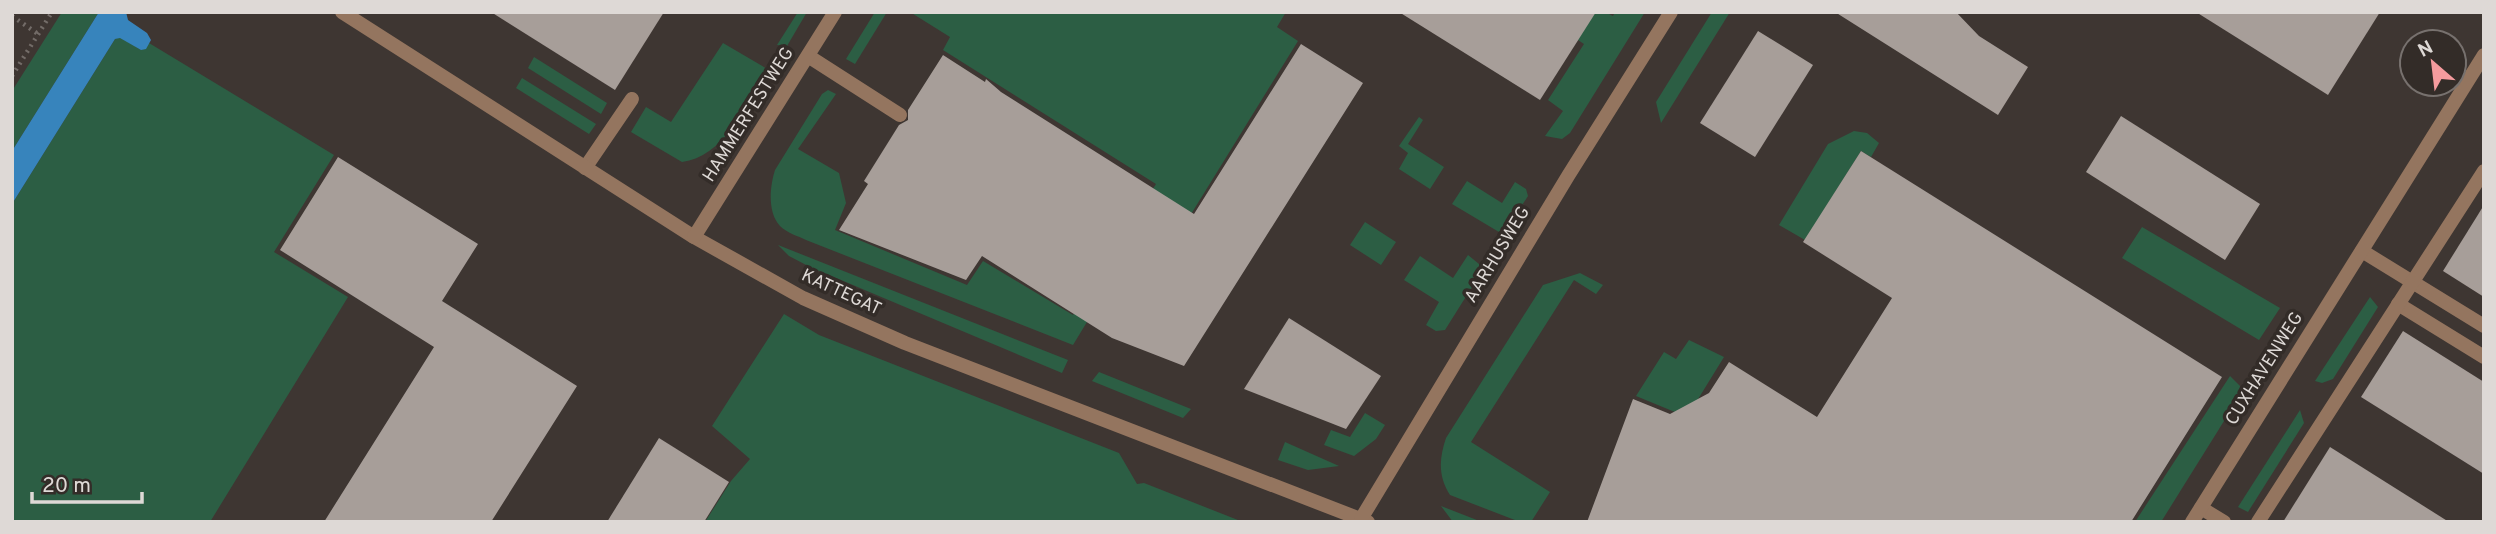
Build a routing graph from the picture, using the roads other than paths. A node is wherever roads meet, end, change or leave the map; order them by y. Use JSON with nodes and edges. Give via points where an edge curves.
{"nodes":[{"id":1,"x":342,"y":12,"type":"edge"},
{"id":2,"x":835,"y":12,"type":"edge"},
{"id":3,"x":1671,"y":12,"type":"edge"},
{"id":4,"x":2484,"y":55,"type":"edge"},
{"id":5,"x":808,"y":56,"type":"junction"},
{"id":6,"x":632,"y":99,"type":"dead end"},
{"id":7,"x":900,"y":115,"type":"dead end"},
{"id":8,"x":585,"y":168,"type":"junction"},
{"id":9,"x":2484,"y":171,"type":"edge"},
{"id":10,"x":694,"y":237,"type":"junction"},
{"id":11,"x":2362,"y":251,"type":"junction"},
{"id":12,"x":2412,"y":282,"type":"junction"},
{"id":13,"x":2398,"y":304,"type":"junction"},
{"id":14,"x":2484,"y":326,"type":"edge"},
{"id":15,"x":2484,"y":357,"type":"edge"},
{"id":16,"x":2201,"y":508,"type":"junction"},
{"id":17,"x":1364,"y":520,"type":"edge"},
{"id":18,"x":2192,"y":522,"type":"edge"},
{"id":19,"x":2224,"y":522,"type":"edge"},
{"id":20,"x":2258,"y":522,"type":"edge"}],
"edges":[{"from":1,"to":8,"type":"street","name":"KATTEGAT"},
{"from":2,"to":5,"type":"street","name":"HAMMERFESTWEG"},
{"from":3,"to":17,"type":"street","name":"AARHUSWEG","via":[[1562,185]]},
{"from":4,"to":11,"type":"street","name":"CUXHAVENWEG"},
{"from":5,"to":7,"type":"street"},
{"from":5,"to":10,"type":"street","name":"HAMMERFESTWEG"},
{"from":6,"to":8,"type":"street"},
{"from":8,"to":10,"type":"street","name":"KATTEGAT"},
{"from":9,"to":12,"type":"street"},
{"from":10,"to":17,"type":"street","name":"KATTEGAT","via":[[803,298],[905,343]]},
{"from":11,"to":12,"type":"street"},
{"from":11,"to":16,"type":"street","name":"CUXHAVENWEG"},
{"from":12,"to":13,"type":"street"},
{"from":12,"to":14,"type":"street"},
{"from":13,"to":15,"type":"street"},
{"from":13,"to":20,"type":"street"},
{"from":16,"to":18,"type":"street","name":"CUXHAVENWEG"},
{"from":16,"to":19,"type":"street"}]}
